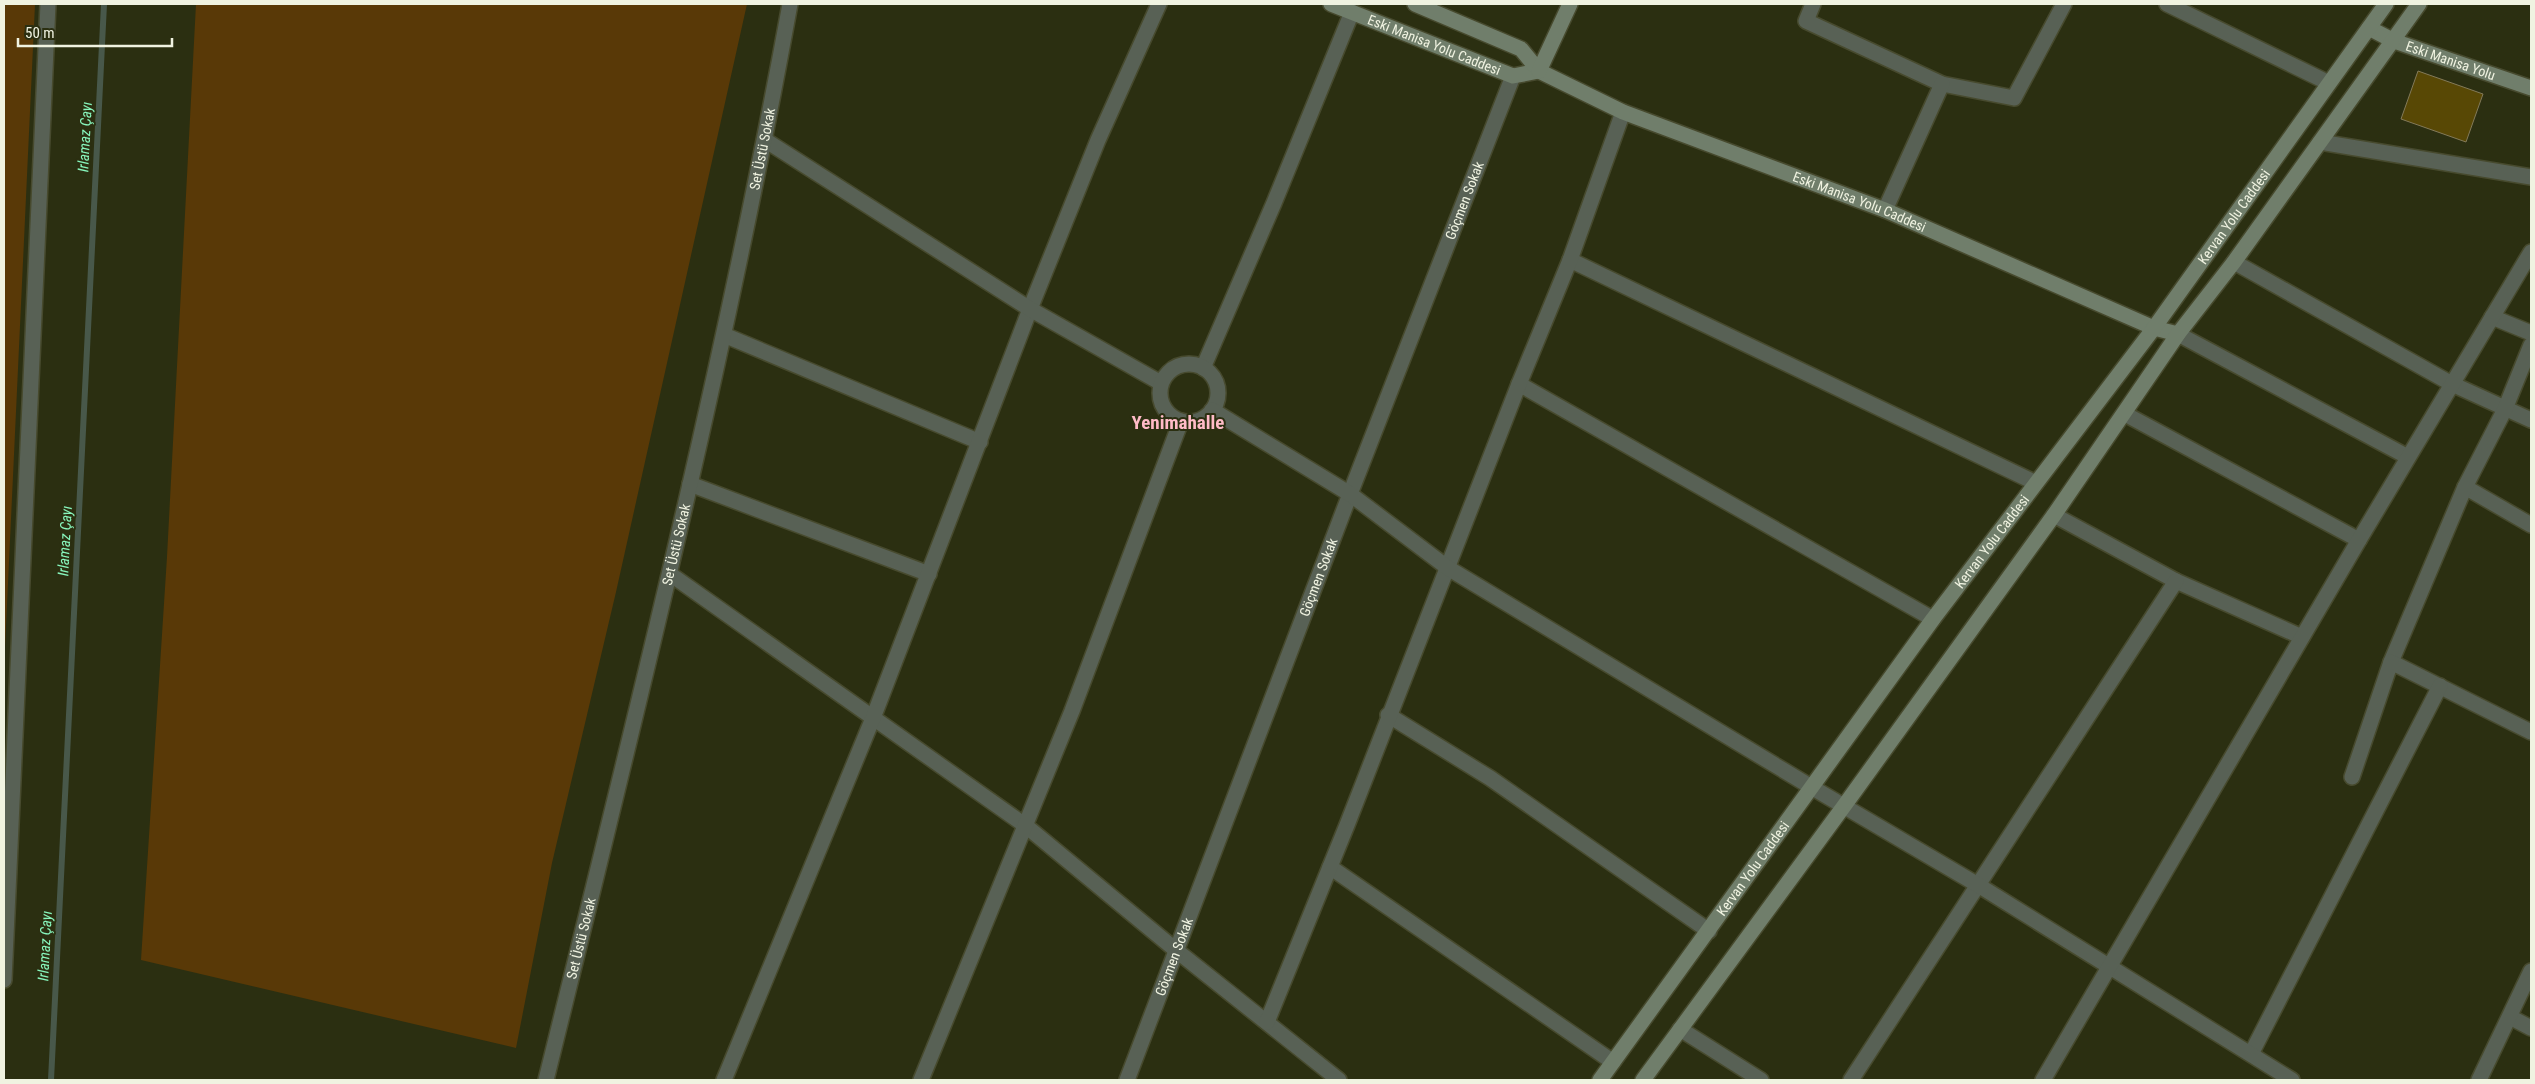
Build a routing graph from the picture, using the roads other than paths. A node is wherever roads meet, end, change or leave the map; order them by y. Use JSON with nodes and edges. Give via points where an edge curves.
{"nodes":[{"id":1,"x":48,"y":4,"type":"edge"},
{"id":2,"x":790,"y":4,"type":"edge"},
{"id":3,"x":1159,"y":4,"type":"edge"},
{"id":4,"x":1331,"y":4,"type":"edge"},
{"id":5,"x":1415,"y":4,"type":"edge"},
{"id":6,"x":1570,"y":4,"type":"edge"},
{"id":7,"x":1813,"y":4,"type":"edge"},
{"id":8,"x":2064,"y":4,"type":"edge"},
{"id":9,"x":2167,"y":4,"type":"edge"},
{"id":10,"x":2386,"y":4,"type":"edge"},
{"id":11,"x":2419,"y":4,"type":"edge"},
{"id":12,"x":1352,"y":12,"type":"junction"},
{"id":13,"x":2369,"y":28,"type":"junction"},
{"id":14,"x":2394,"y":41,"type":"junction"},
{"id":15,"x":1539,"y":71,"type":"junction"},
{"id":16,"x":1513,"y":76,"type":"junction"},
{"id":17,"x":2329,"y":83,"type":"junction"},
{"id":18,"x":1942,"y":84,"type":"junction"},
{"id":19,"x":2531,"y":88,"type":"edge"},
{"id":20,"x":1623,"y":112,"type":"junction"},
{"id":21,"x":765,"y":140,"type":"junction"},
{"id":22,"x":2320,"y":142,"type":"junction"},
{"id":23,"x":2531,"y":177,"type":"edge"},
{"id":24,"x":1885,"y":210,"type":"junction"},
{"id":25,"x":2531,"y":252,"type":"edge"},
{"id":26,"x":1570,"y":260,"type":"junction"},
{"id":27,"x":2234,"y":262,"type":"junction"},
{"id":28,"x":1030,"y":309,"type":"junction"},
{"id":29,"x":2492,"y":317,"type":"junction"},
{"id":30,"x":2154,"y":328,"type":"junction"},
{"id":31,"x":2531,"y":333,"type":"edge"},
{"id":32,"x":2178,"y":334,"type":"junction"},
{"id":33,"x":724,"y":335,"type":"junction"},
{"id":34,"x":2531,"y":345,"type":"edge"},
{"id":35,"x":1203,"y":368,"type":"junction"},
{"id":36,"x":1161,"y":384,"type":"junction"},
{"id":37,"x":1519,"y":384,"type":"junction"},
{"id":38,"x":2452,"y":384,"type":"junction"},
{"id":39,"x":2505,"y":409,"type":"junction"},
{"id":40,"x":1212,"y":410,"type":"junction"},
{"id":41,"x":2125,"y":414,"type":"junction"},
{"id":42,"x":2531,"y":420,"type":"edge"},
{"id":43,"x":1181,"y":421,"type":"junction"},
{"id":44,"x":980,"y":442,"type":"junction"},
{"id":45,"x":2408,"y":457,"type":"junction"},
{"id":46,"x":2036,"y":483,"type":"junction"},
{"id":47,"x":690,"y":484,"type":"junction"},
{"id":48,"x":2466,"y":488,"type":"junction"},
{"id":49,"x":1350,"y":494,"type":"junction"},
{"id":50,"x":2054,"y":515,"type":"junction"},
{"id":51,"x":2531,"y":525,"type":"edge"},
{"id":52,"x":2359,"y":540,"type":"junction"},
{"id":53,"x":1448,"y":568,"type":"junction"},
{"id":54,"x":670,"y":574,"type":"junction"},
{"id":55,"x":929,"y":574,"type":"junction"},
{"id":56,"x":2176,"y":581,"type":"junction"},
{"id":57,"x":1933,"y":619,"type":"junction"},
{"id":58,"x":2302,"y":638,"type":"junction"},
{"id":59,"x":2391,"y":662,"type":"junction"},
{"id":60,"x":2440,"y":686,"type":"junction"},
{"id":61,"x":1388,"y":715,"type":"junction"},
{"id":62,"x":873,"y":718,"type":"junction"},
{"id":63,"x":2531,"y":732,"type":"edge"},
{"id":64,"x":2352,"y":777,"type":"dead end"},
{"id":65,"x":1813,"y":788,"type":"junction"},
{"id":66,"x":1844,"y":806,"type":"junction"},
{"id":67,"x":1026,"y":826,"type":"junction"},
{"id":68,"x":1330,"y":867,"type":"junction"},
{"id":69,"x":1978,"y":885,"type":"junction"},
{"id":70,"x":1708,"y":931,"type":"junction"},
{"id":71,"x":1177,"y":951,"type":"junction"},
{"id":72,"x":2109,"y":968,"type":"junction"},
{"id":73,"x":2531,"y":971,"type":"edge"},
{"id":74,"x":4,"y":980,"type":"edge"},
{"id":75,"x":2510,"y":1017,"type":"junction"},
{"id":76,"x":1267,"y":1022,"type":"junction"},
{"id":77,"x":2531,"y":1028,"type":"edge"},
{"id":78,"x":1680,"y":1029,"type":"junction"},
{"id":79,"x":2251,"y":1054,"type":"junction"},
{"id":80,"x":1614,"y":1062,"type":"junction"},
{"id":81,"x":546,"y":1080,"type":"edge"},
{"id":82,"x":724,"y":1080,"type":"edge"},
{"id":83,"x":921,"y":1080,"type":"edge"},
{"id":84,"x":1127,"y":1080,"type":"edge"},
{"id":85,"x":1339,"y":1080,"type":"edge"},
{"id":86,"x":1600,"y":1080,"type":"edge"},
{"id":87,"x":1643,"y":1080,"type":"edge"},
{"id":88,"x":1761,"y":1080,"type":"edge"},
{"id":89,"x":1851,"y":1080,"type":"edge"},
{"id":90,"x":2043,"y":1080,"type":"edge"},
{"id":91,"x":2292,"y":1080,"type":"edge"},
{"id":92,"x":2480,"y":1080,"type":"edge"}],
"edges":[{"from":1,"to":74,"type":"street"},
{"from":2,"to":21,"type":"street","name":"Set Üstü Sokak"},
{"from":3,"to":28,"type":"street","via":[[1098,140]]},
{"from":4,"to":12,"type":"main road","name":"Eski Manisa Yolu Caddesi"},
{"from":5,"to":15,"type":"main road","name":"Eski Manisa Yolu Caddesi","via":[[1521,49]]},
{"from":6,"to":15,"type":"main road"},
{"from":7,"to":18,"type":"street","via":[[1806,21]]},
{"from":8,"to":18,"type":"street","via":[[2014,98]]},
{"from":9,"to":17,"type":"street"},
{"from":10,"to":13,"type":"main road","name":"Kervan Yolu Caddesi"},
{"from":11,"to":14,"type":"main road","name":"Kervan Yolu Caddesi"},
{"from":12,"to":16,"type":"main road","name":"Eski Manisa Yolu Caddesi"},
{"from":12,"to":35,"type":"street"},
{"from":13,"to":14,"type":"main road","name":"Eski Manisa Yolu"},
{"from":13,"to":17,"type":"main road","name":"Kervan Yolu Caddesi"},
{"from":14,"to":19,"type":"main road","name":"Eski Manisa Yolu"},
{"from":14,"to":22,"type":"main road","name":"Kervan Yolu Caddesi"},
{"from":15,"to":16,"type":"main road","name":"Eski Manisa Yolu Caddesi"},
{"from":15,"to":20,"type":"main road","name":"Eski Manisa Yolu Caddesi"},
{"from":16,"to":49,"type":"street","name":"Göçmen Sokak"},
{"from":17,"to":30,"type":"main road","name":"Kervan Yolu Caddesi"},
{"from":18,"to":24,"type":"street"},
{"from":20,"to":24,"type":"main road","name":"Eski Manisa Yolu Caddesi"},
{"from":20,"to":26,"type":"street"},
{"from":21,"to":28,"type":"street"},
{"from":21,"to":33,"type":"street","name":"Set Üstü Sokak"},
{"from":22,"to":23,"type":"street"},
{"from":22,"to":27,"type":"main road","name":"Kervan Yolu Caddesi"},
{"from":24,"to":30,"type":"main road","name":"Eski Manisa Yolu Caddesi"},
{"from":25,"to":29,"type":"street"},
{"from":26,"to":37,"type":"street"},
{"from":26,"to":46,"type":"street"},
{"from":27,"to":32,"type":"main road","name":"Kervan Yolu Caddesi"},
{"from":27,"to":38,"type":"street"},
{"from":28,"to":36,"type":"street"},
{"from":28,"to":44,"type":"street"},
{"from":29,"to":31,"type":"street"},
{"from":29,"to":38,"type":"street"},
{"from":30,"to":32,"type":"main road","name":"Eski Manisa Yolu Caddesi"},
{"from":30,"to":46,"type":"main road","name":"Kervan Yolu Caddesi"},
{"from":32,"to":41,"type":"main road","name":"Kervan Yolu Caddesi"},
{"from":32,"to":45,"type":"street"},
{"from":33,"to":44,"type":"street"},
{"from":33,"to":47,"type":"street","name":"Set Üstü Sokak"},
{"from":34,"to":39,"type":"street"},
{"from":35,"to":36,"type":"street","via":[[1191,364],[1178,366],[1168,372]]},
{"from":35,"to":40,"type":"street","via":[[1216,382],[1218,392]]},
{"from":36,"to":43,"type":"street","via":[[1163,406]]},
{"from":37,"to":53,"type":"street"},
{"from":37,"to":57,"type":"street"},
{"from":38,"to":39,"type":"street"},
{"from":38,"to":45,"type":"street"},
{"from":39,"to":42,"type":"street"},
{"from":39,"to":48,"type":"street"},
{"from":40,"to":43,"type":"street","via":[[1198,420]]},
{"from":40,"to":49,"type":"street"},
{"from":41,"to":50,"type":"main road","name":"Kervan Yolu Caddesi"},
{"from":41,"to":52,"type":"street"},
{"from":43,"to":67,"type":"street"},
{"from":44,"to":55,"type":"street"},
{"from":45,"to":52,"type":"street"},
{"from":46,"to":57,"type":"main road","name":"Kervan Yolu Caddesi"},
{"from":47,"to":54,"type":"street","name":"Set Üstü Sokak"},
{"from":47,"to":55,"type":"street"},
{"from":48,"to":51,"type":"street"},
{"from":48,"to":59,"type":"street"},
{"from":49,"to":53,"type":"street"},
{"from":49,"to":71,"type":"street","name":"Göçmen Sokak"},
{"from":50,"to":56,"type":"street"},
{"from":50,"to":66,"type":"main road","name":"Kervan Yolu Caddesi"},
{"from":52,"to":58,"type":"street"},
{"from":53,"to":61,"type":"street"},
{"from":53,"to":65,"type":"street"},
{"from":54,"to":62,"type":"street"},
{"from":54,"to":81,"type":"street","name":"Set Üstü Sokak"},
{"from":55,"to":62,"type":"street"},
{"from":56,"to":58,"type":"street"},
{"from":56,"to":69,"type":"street"},
{"from":57,"to":65,"type":"main road","name":"Kervan Yolu Caddesi"},
{"from":58,"to":72,"type":"street"},
{"from":59,"to":60,"type":"street"},
{"from":59,"to":64,"type":"street"},
{"from":60,"to":63,"type":"street"},
{"from":60,"to":79,"type":"street"},
{"from":61,"to":68,"type":"street"},
{"from":61,"to":70,"type":"street","via":[[1490,778]]},
{"from":62,"to":67,"type":"street"},
{"from":62,"to":82,"type":"street"},
{"from":65,"to":66,"type":"street"},
{"from":65,"to":70,"type":"main road","name":"Kervan Yolu Caddesi"},
{"from":66,"to":69,"type":"street"},
{"from":66,"to":78,"type":"main road","name":"Kervan Yolu Caddesi"},
{"from":67,"to":71,"type":"street"},
{"from":67,"to":83,"type":"street"},
{"from":68,"to":76,"type":"street"},
{"from":68,"to":80,"type":"street"},
{"from":69,"to":72,"type":"street"},
{"from":69,"to":89,"type":"street"},
{"from":70,"to":80,"type":"main road","name":"Kervan Yolu Caddesi"},
{"from":71,"to":76,"type":"street"},
{"from":71,"to":84,"type":"street","name":"Göçmen Sokak"},
{"from":72,"to":79,"type":"street"},
{"from":72,"to":90,"type":"street"},
{"from":73,"to":75,"type":"street"},
{"from":75,"to":77,"type":"street"},
{"from":75,"to":92,"type":"street"},
{"from":76,"to":85,"type":"street"},
{"from":78,"to":87,"type":"main road","name":"Kervan Yolu Caddesi"},
{"from":78,"to":88,"type":"street"},
{"from":79,"to":91,"type":"street"},
{"from":80,"to":86,"type":"main road","name":"Kervan Yolu Caddesi"}]}
